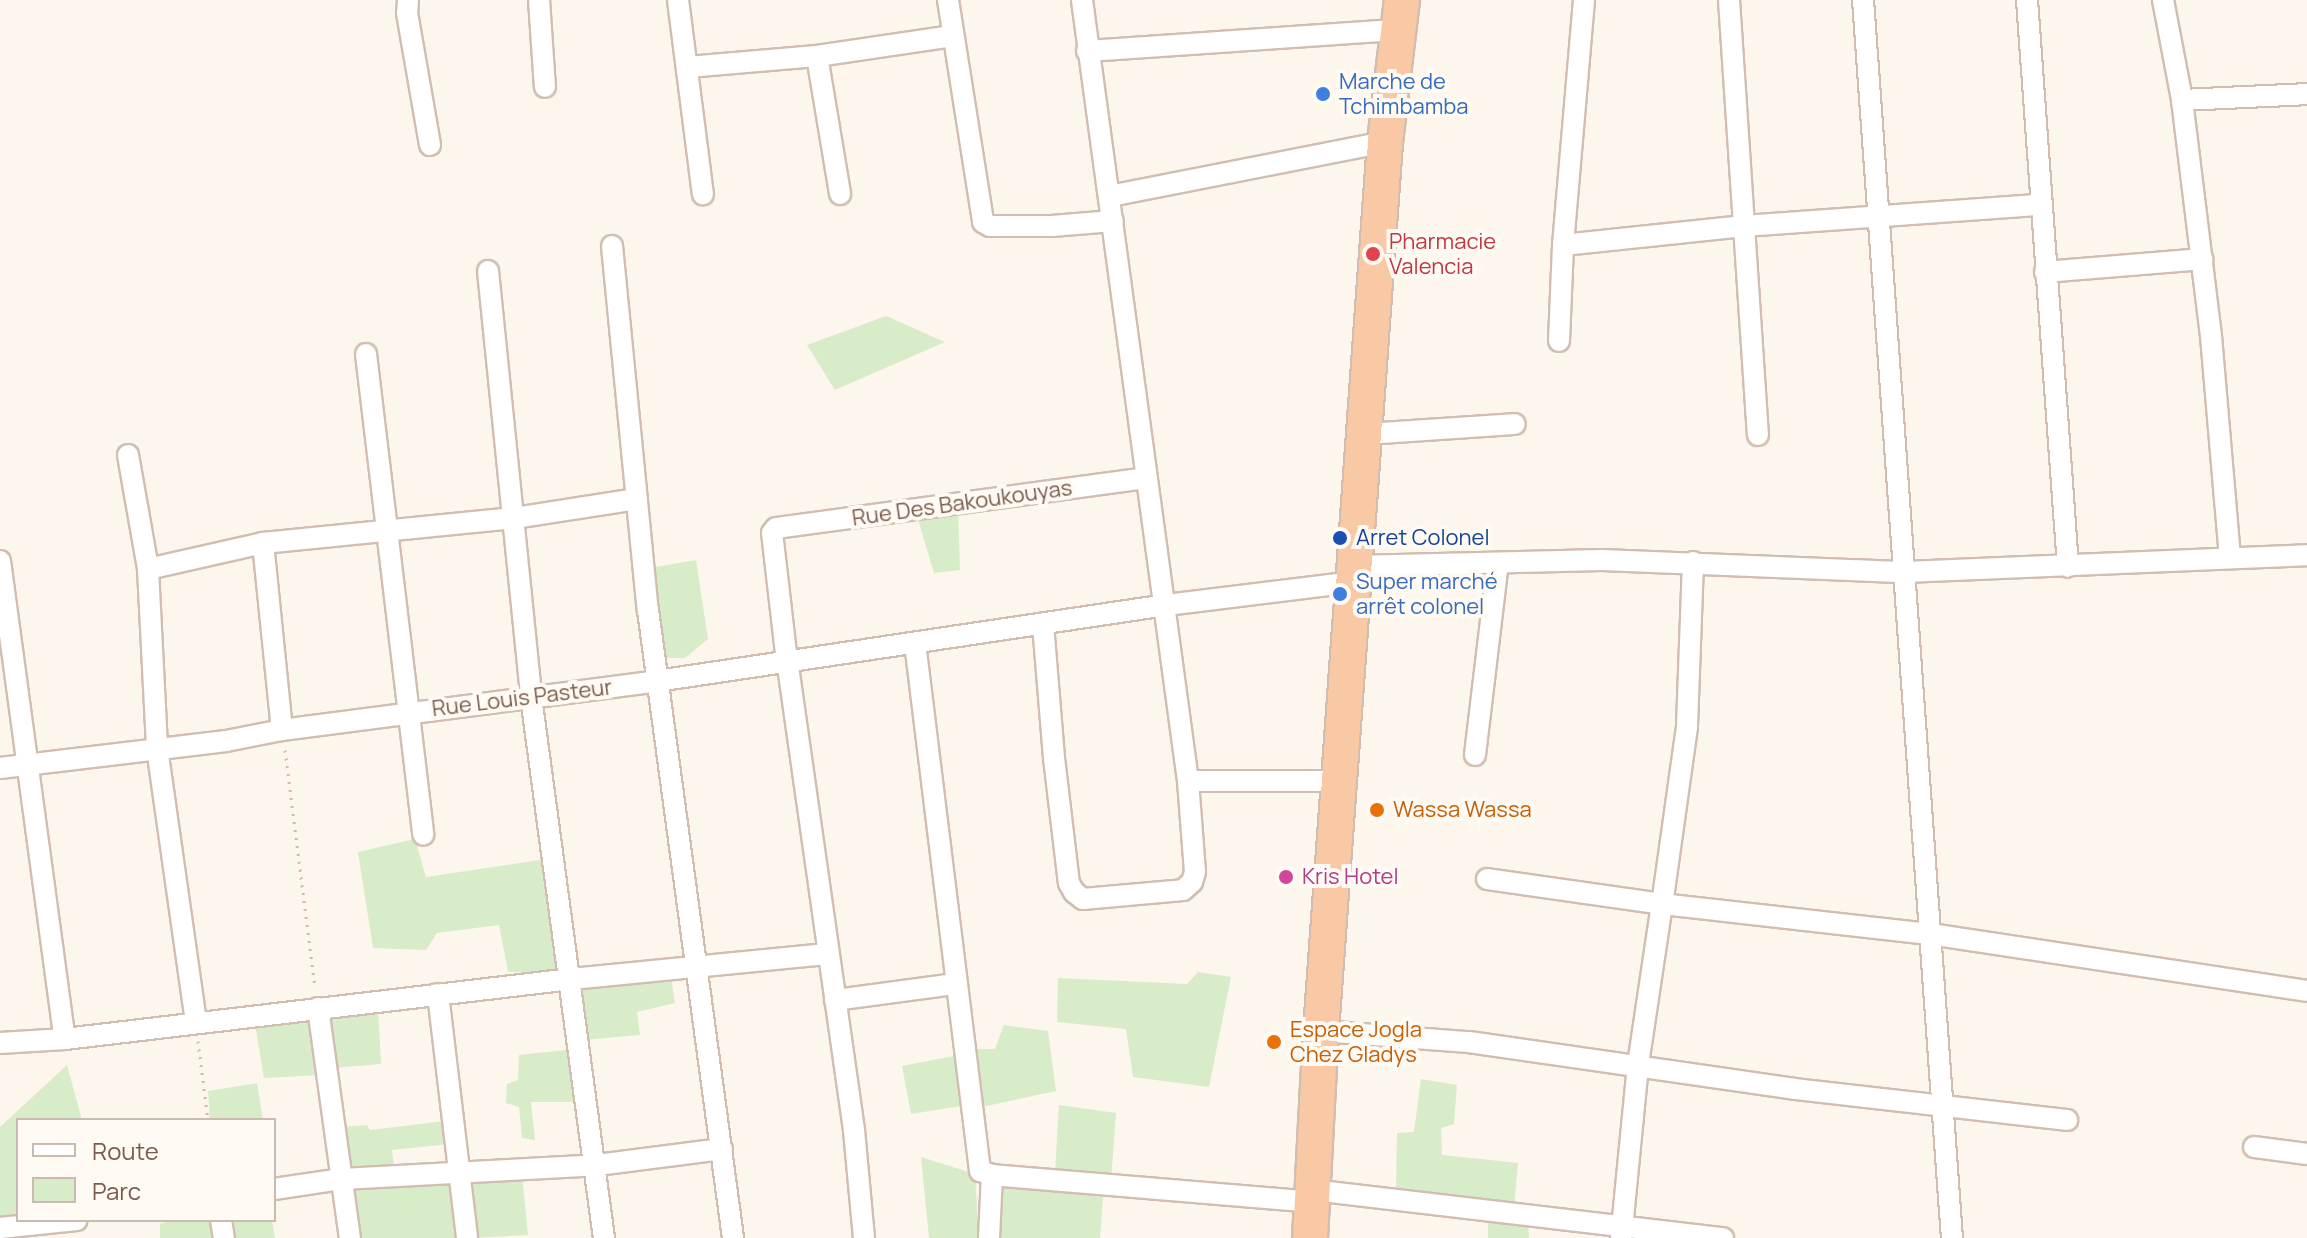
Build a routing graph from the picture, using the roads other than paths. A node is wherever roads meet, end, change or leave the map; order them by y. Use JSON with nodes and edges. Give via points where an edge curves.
{"nodes":[{"id":1,"x":408,"y":0,"type":"edge"},
{"id":2,"x":539,"y":0,"type":"edge"},
{"id":3,"x":678,"y":0,"type":"edge"},
{"id":4,"x":948,"y":0,"type":"edge"},
{"id":5,"x":1082,"y":0,"type":"edge"},
{"id":6,"x":1584,"y":0,"type":"edge"},
{"id":7,"x":1729,"y":0,"type":"edge"},
{"id":8,"x":1863,"y":0,"type":"edge"},
{"id":9,"x":2027,"y":0,"type":"edge"},
{"id":10,"x":2163,"y":0,"type":"edge"},
{"id":11,"x":1400,"y":15,"type":"edge"},
{"id":12,"x":953,"y":36,"type":"junction"},
{"id":13,"x":1087,"y":51,"type":"junction"},
{"id":14,"x":817,"y":56,"type":"junction"},
{"id":15,"x":688,"y":67,"type":"junction"},
{"id":16,"x":545,"y":87,"type":"dead end"},
{"id":17,"x":2307,"y":94,"type":"edge"},
{"id":18,"x":2182,"y":100,"type":"junction"},
{"id":19,"x":1385,"y":142,"type":"junction"},
{"id":20,"x":430,"y":145,"type":"dead end"},
{"id":21,"x":703,"y":194,"type":"dead end"},
{"id":22,"x":840,"y":194,"type":"dead end"},
{"id":23,"x":1110,"y":196,"type":"junction"},
{"id":24,"x":2040,"y":205,"type":"junction"},
{"id":25,"x":1876,"y":217,"type":"junction"},
{"id":26,"x":1113,"y":221,"type":"junction"},
{"id":27,"x":1744,"y":226,"type":"junction"},
{"id":28,"x":1563,"y":245,"type":"junction"},
{"id":29,"x":612,"y":246,"type":"dead end"},
{"id":30,"x":2202,"y":259,"type":"junction"},
{"id":31,"x":488,"y":271,"type":"dead end"},
{"id":32,"x":2045,"y":272,"type":"junction"},
{"id":33,"x":1559,"y":341,"type":"dead end"},
{"id":34,"x":366,"y":354,"type":"dead end"},
{"id":35,"x":1515,"y":424,"type":"dead end"},
{"id":36,"x":1365,"y":434,"type":"junction"},
{"id":37,"x":1758,"y":435,"type":"dead end"},
{"id":38,"x":128,"y":455,"type":"dead end"},
{"id":39,"x":1147,"y":478,"type":"junction"},
{"id":40,"x":637,"y":499,"type":"junction"},
{"id":41,"x":514,"y":518,"type":"junction"},
{"id":42,"x":387,"y":532,"type":"junction"},
{"id":43,"x":263,"y":543,"type":"junction"},
{"id":44,"x":2307,"y":555,"type":"edge"},
{"id":45,"x":2230,"y":558,"type":"junction"},
{"id":46,"x":0,"y":561,"type":"edge"},
{"id":47,"x":1693,"y":562,"type":"junction"},
{"id":48,"x":1498,"y":563,"type":"junction"},
{"id":49,"x":2068,"y":567,"type":"junction"},
{"id":50,"x":148,"y":569,"type":"junction"},
{"id":51,"x":1905,"y":572,"type":"junction"},
{"id":52,"x":1354,"y":574,"type":"junction"},
{"id":53,"x":1166,"y":605,"type":"junction"},
{"id":54,"x":1043,"y":624,"type":"junction"},
{"id":55,"x":915,"y":643,"type":"junction"},
{"id":56,"x":787,"y":662,"type":"junction"},
{"id":57,"x":657,"y":681,"type":"junction"},
{"id":58,"x":531,"y":697,"type":"junction"},
{"id":59,"x":406,"y":713,"type":"junction"},
{"id":60,"x":282,"y":730,"type":"junction"},
{"id":61,"x":157,"y":748,"type":"junction"},
{"id":62,"x":1475,"y":755,"type":"dead end"},
{"id":63,"x":25,"y":765,"type":"junction"},
{"id":64,"x":0,"y":768,"type":"edge"},
{"id":65,"x":1188,"y":781,"type":"junction"},
{"id":66,"x":1340,"y":781,"type":"junction"},
{"id":67,"x":423,"y":835,"type":"dead end"},
{"id":68,"x":1487,"y":879,"type":"dead end"},
{"id":69,"x":1662,"y":904,"type":"junction"},
{"id":70,"x":1930,"y":934,"type":"junction"},
{"id":71,"x":827,"y":954,"type":"junction"},
{"id":72,"x":698,"y":968,"type":"junction"},
{"id":73,"x":571,"y":979,"type":"junction"},
{"id":74,"x":955,"y":984,"type":"junction"},
{"id":75,"x":2307,"y":991,"type":"edge"},
{"id":76,"x":438,"y":994,"type":"junction"},
{"id":77,"x":835,"y":1000,"type":"junction"},
{"id":78,"x":318,"y":1008,"type":"junction"},
{"id":79,"x":196,"y":1022,"type":"junction"},
{"id":80,"x":1321,"y":1031,"type":"junction"},
{"id":81,"x":65,"y":1039,"type":"junction"},
{"id":82,"x":0,"y":1043,"type":"edge"},
{"id":83,"x":1638,"y":1065,"type":"junction"},
{"id":84,"x":1945,"y":1107,"type":"junction"},
{"id":85,"x":2067,"y":1120,"type":"dead end"},
{"id":86,"x":2254,"y":1147,"type":"dead end"},
{"id":87,"x":722,"y":1149,"type":"junction"},
{"id":88,"x":2307,"y":1154,"type":"edge"},
{"id":89,"x":597,"y":1165,"type":"junction"},
{"id":90,"x":459,"y":1175,"type":"junction"},
{"id":91,"x":992,"y":1175,"type":"junction"},
{"id":92,"x":342,"y":1179,"type":"junction"},
{"id":93,"x":276,"y":1189,"type":"edge"},
{"id":94,"x":1313,"y":1196,"type":"junction"},
{"id":95,"x":58,"y":1222,"type":"edge"},
{"id":96,"x":0,"y":1228,"type":"edge"},
{"id":97,"x":1622,"y":1231,"type":"edge"},
{"id":98,"x":350,"y":1238,"type":"edge"},
{"id":99,"x":467,"y":1238,"type":"edge"},
{"id":100,"x":604,"y":1238,"type":"edge"},
{"id":101,"x":733,"y":1238,"type":"edge"},
{"id":102,"x":864,"y":1238,"type":"edge"},
{"id":103,"x":989,"y":1238,"type":"edge"},
{"id":104,"x":1310,"y":1238,"type":"edge"},
{"id":105,"x":1723,"y":1238,"type":"edge"},
{"id":106,"x":1952,"y":1238,"type":"edge"}],
"edges":[{"from":1,"to":20,"type":"street"},
{"from":2,"to":16,"type":"street"},
{"from":3,"to":15,"type":"street"},
{"from":4,"to":12,"type":"street"},
{"from":5,"to":13,"type":"street"},
{"from":6,"to":28,"type":"street"},
{"from":7,"to":27,"type":"street"},
{"from":8,"to":25,"type":"street"},
{"from":9,"to":24,"type":"street"},
{"from":10,"to":18,"type":"street"},
{"from":11,"to":13,"type":"street"},
{"from":11,"to":19,"type":"highway"},
{"from":12,"to":14,"type":"street"},
{"from":12,"to":26,"type":"street","via":[[983,222],[1052,226]]},
{"from":13,"to":23,"type":"street"},
{"from":14,"to":15,"type":"street"},
{"from":14,"to":22,"type":"street"},
{"from":15,"to":21,"type":"street"},
{"from":17,"to":18,"type":"street"},
{"from":18,"to":30,"type":"street"},
{"from":19,"to":23,"type":"street"},
{"from":19,"to":36,"type":"highway"},
{"from":23,"to":26,"type":"street"},
{"from":24,"to":25,"type":"street"},
{"from":24,"to":32,"type":"street"},
{"from":25,"to":27,"type":"street"},
{"from":25,"to":51,"type":"street"},
{"from":26,"to":39,"type":"street"},
{"from":27,"to":28,"type":"street"},
{"from":27,"to":37,"type":"street"},
{"from":28,"to":33,"type":"street"},
{"from":29,"to":40,"type":"street"},
{"from":30,"to":32,"type":"street"},
{"from":30,"to":45,"type":"street"},
{"from":31,"to":41,"type":"street"},
{"from":32,"to":49,"type":"street"},
{"from":34,"to":42,"type":"street"},
{"from":35,"to":36,"type":"street"},
{"from":36,"to":52,"type":"highway"},
{"from":38,"to":50,"type":"street"},
{"from":39,"to":53,"type":"street"},
{"from":39,"to":56,"type":"street","name":"Rue Des Bakoukouyas","via":[[776,528],[772,533]]},
{"from":40,"to":41,"type":"street"},
{"from":40,"to":57,"type":"street"},
{"from":41,"to":42,"type":"street"},
{"from":41,"to":58,"type":"street"},
{"from":42,"to":43,"type":"street"},
{"from":42,"to":59,"type":"street"},
{"from":43,"to":50,"type":"street"},
{"from":43,"to":60,"type":"street"},
{"from":44,"to":45,"type":"street"},
{"from":45,"to":49,"type":"street"},
{"from":46,"to":63,"type":"street"},
{"from":47,"to":48,"type":"street"},
{"from":47,"to":51,"type":"street"},
{"from":47,"to":69,"type":"street","via":[[1687,727]]},
{"from":48,"to":52,"type":"street"},
{"from":48,"to":62,"type":"street"},
{"from":49,"to":51,"type":"street"},
{"from":50,"to":61,"type":"street"},
{"from":51,"to":70,"type":"street"},
{"from":52,"to":53,"type":"street","name":"Rue Louis Pasteur"},
{"from":52,"to":66,"type":"highway"},
{"from":53,"to":54,"type":"street","name":"Rue Louis Pasteur"},
{"from":53,"to":65,"type":"street"},
{"from":54,"to":55,"type":"street","name":"Rue Louis Pasteur"},
{"from":54,"to":65,"type":"street","via":[[1056,774],[1074,892],[1083,899],[1183,890],[1192,882]]},
{"from":55,"to":56,"type":"street","name":"Rue Louis Pasteur"},
{"from":55,"to":74,"type":"street"},
{"from":56,"to":57,"type":"street","name":"Rue Louis Pasteur"},
{"from":56,"to":71,"type":"street"},
{"from":57,"to":58,"type":"street","name":"Rue Louis Pasteur"},
{"from":57,"to":72,"type":"street"},
{"from":58,"to":59,"type":"street","name":"Rue Louis Pasteur"},
{"from":58,"to":73,"type":"street"},
{"from":59,"to":60,"type":"street","name":"Rue Louis Pasteur"},
{"from":59,"to":67,"type":"street"},
{"from":60,"to":61,"type":"street","name":"Rue Louis Pasteur"},
{"from":61,"to":63,"type":"street","name":"Rue Louis Pasteur"},
{"from":61,"to":79,"type":"street"},
{"from":63,"to":64,"type":"street","name":"Rue Louis Pasteur"},
{"from":63,"to":81,"type":"street"},
{"from":65,"to":66,"type":"street"},
{"from":66,"to":80,"type":"highway"},
{"from":68,"to":69,"type":"street"},
{"from":69,"to":70,"type":"street"},
{"from":69,"to":83,"type":"street"},
{"from":70,"to":75,"type":"street"},
{"from":70,"to":84,"type":"street"},
{"from":71,"to":72,"type":"street"},
{"from":71,"to":77,"type":"street"},
{"from":72,"to":73,"type":"street"},
{"from":72,"to":87,"type":"street"},
{"from":73,"to":76,"type":"street"},
{"from":73,"to":89,"type":"street"},
{"from":74,"to":77,"type":"street"},
{"from":74,"to":91,"type":"street","via":[[978,1165]]},
{"from":76,"to":78,"type":"street"},
{"from":76,"to":90,"type":"street"},
{"from":77,"to":102,"type":"street"},
{"from":78,"to":79,"type":"street"},
{"from":78,"to":92,"type":"street"},
{"from":79,"to":81,"type":"street"},
{"from":80,"to":83,"type":"street","via":[[1469,1042]]},
{"from":80,"to":94,"type":"highway"},
{"from":81,"to":82,"type":"street"},
{"from":83,"to":84,"type":"street"},
{"from":83,"to":97,"type":"street"},
{"from":84,"to":85,"type":"street"},
{"from":84,"to":106,"type":"street"},
{"from":86,"to":88,"type":"street"},
{"from":87,"to":89,"type":"street"},
{"from":87,"to":101,"type":"street"},
{"from":89,"to":90,"type":"street"},
{"from":89,"to":100,"type":"street"},
{"from":90,"to":92,"type":"street"},
{"from":90,"to":99,"type":"street"},
{"from":91,"to":94,"type":"street"},
{"from":91,"to":103,"type":"street"},
{"from":92,"to":93,"type":"street"},
{"from":92,"to":98,"type":"street"},
{"from":94,"to":97,"type":"street"},
{"from":94,"to":104,"type":"highway"},
{"from":95,"to":96,"type":"street"},
{"from":97,"to":105,"type":"street"}]}
